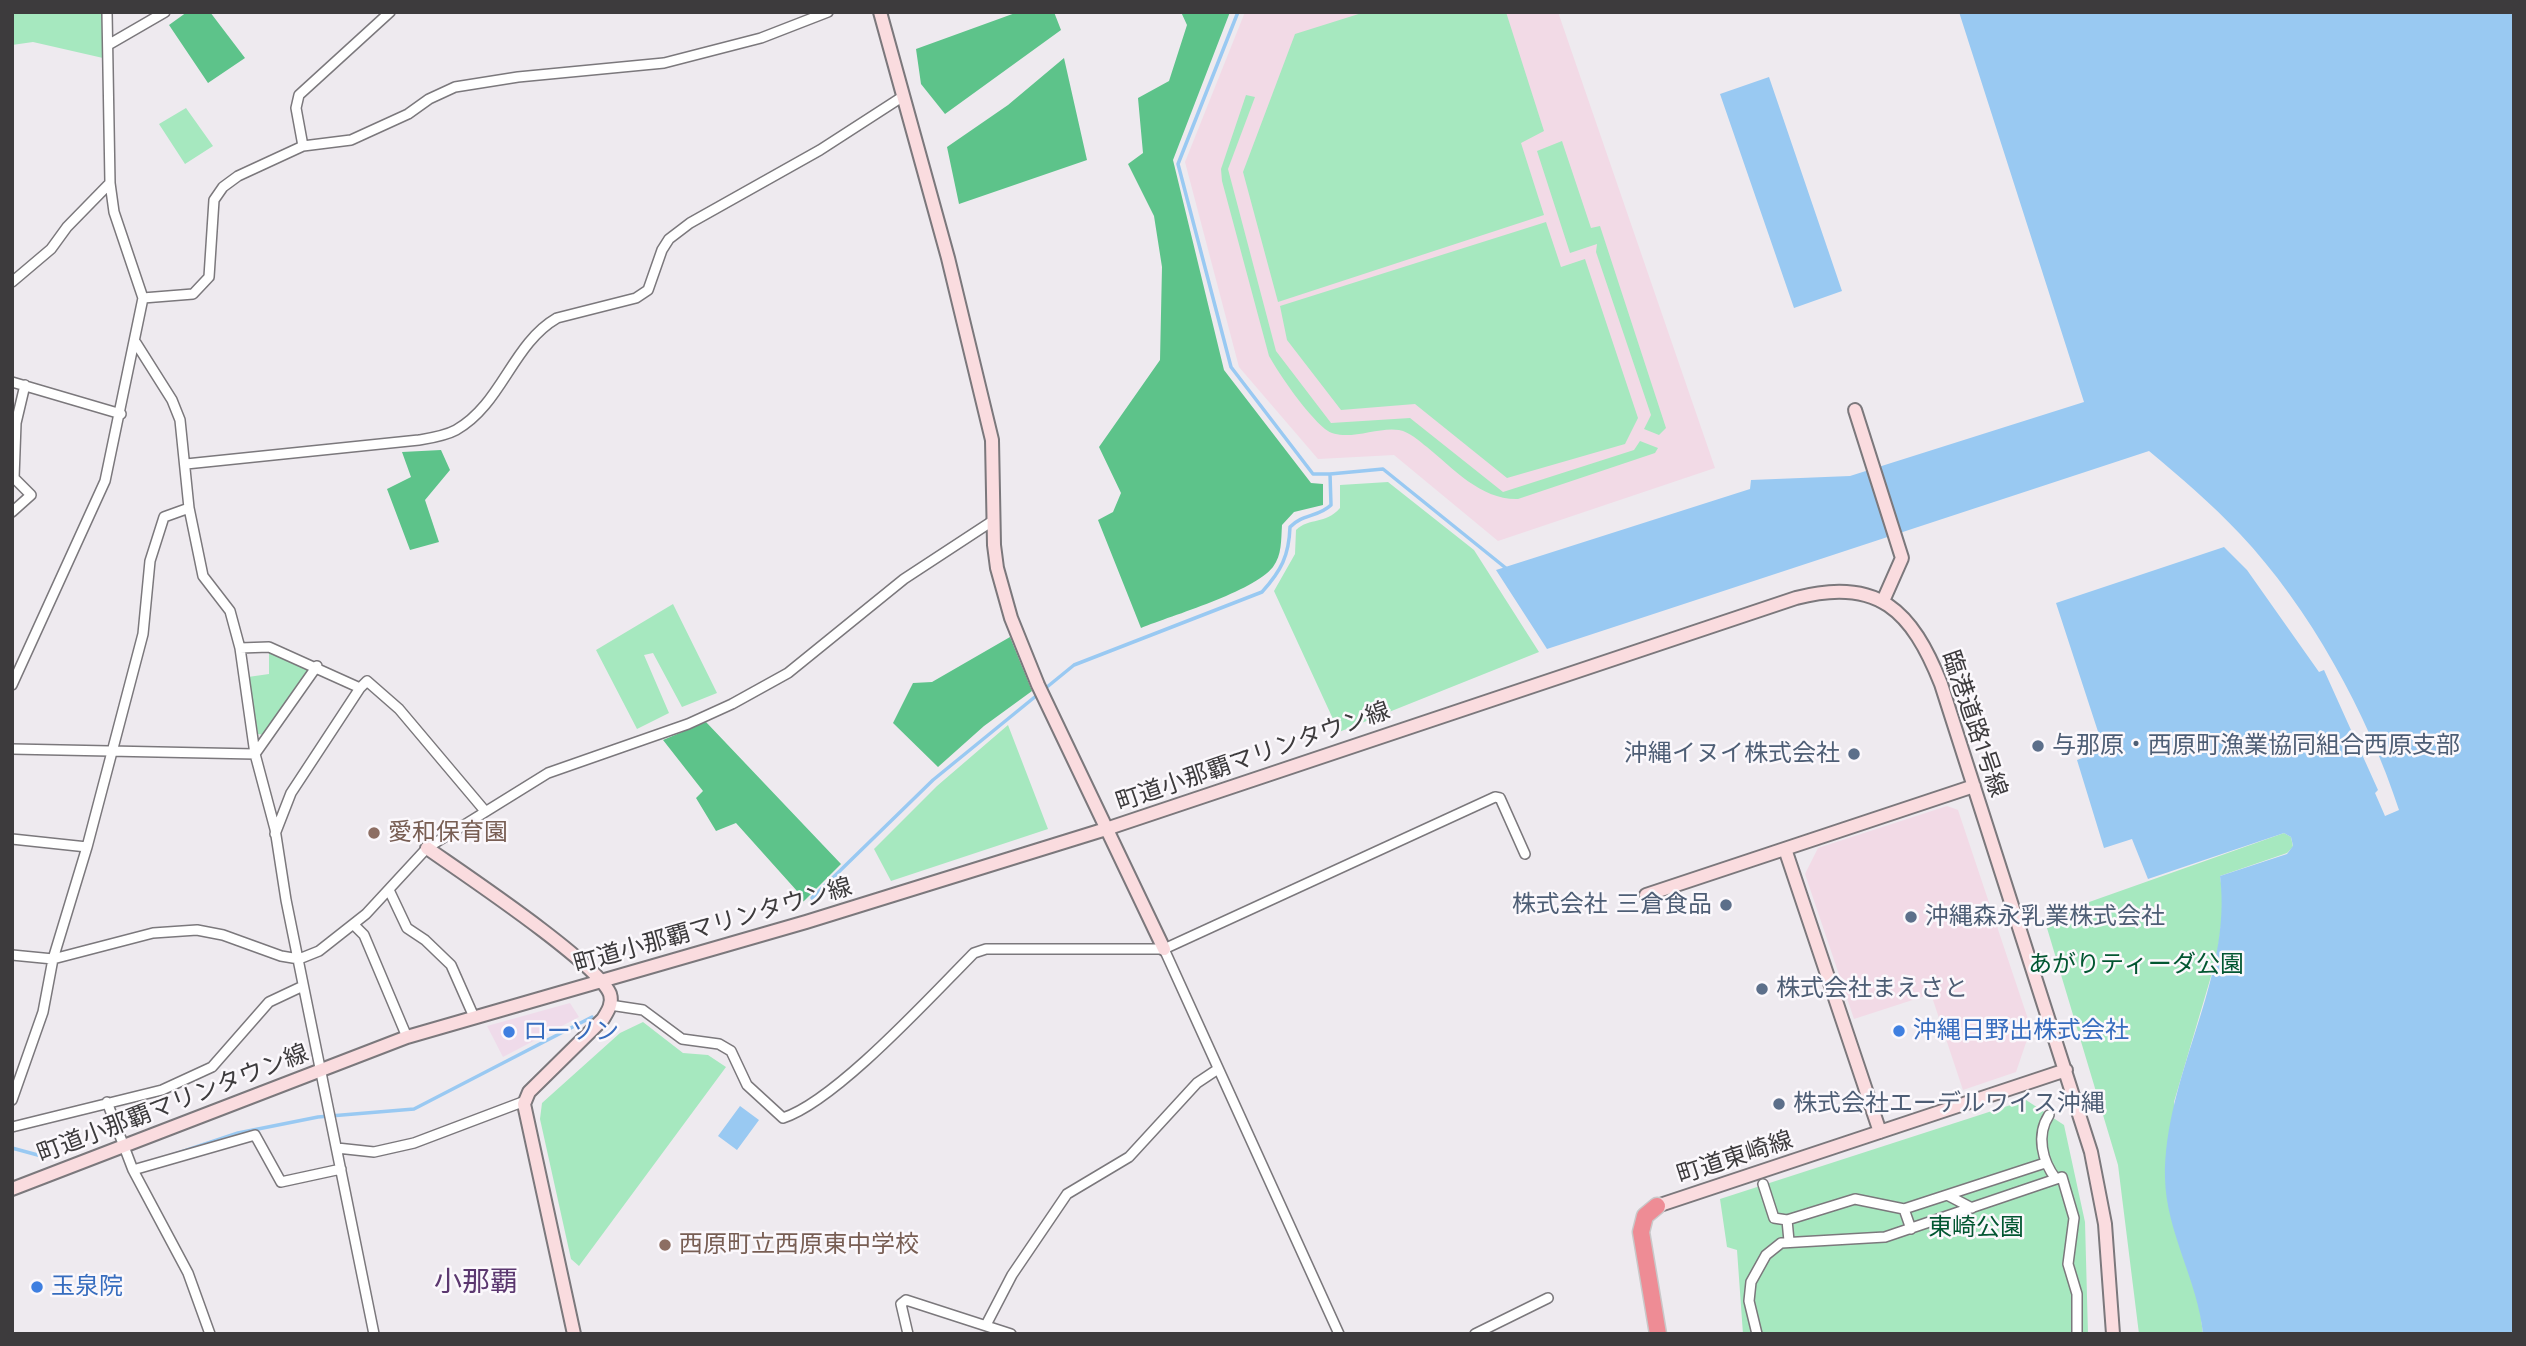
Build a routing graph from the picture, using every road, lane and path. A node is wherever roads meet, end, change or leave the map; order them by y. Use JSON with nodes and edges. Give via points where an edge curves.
{"nodes":[{"id":1,"x":107,"y":12,"type":"edge"},
{"id":2,"x":165,"y":12,"type":"edge"},
{"id":3,"x":390,"y":12,"type":"edge"},
{"id":4,"x":828,"y":12,"type":"edge"},
{"id":5,"x":880,"y":12,"type":"edge"},
{"id":6,"x":108,"y":45,"type":"junction"},
{"id":7,"x":902,"y":97,"type":"junction"},
{"id":8,"x":303,"y":146,"type":"junction"},
{"id":9,"x":110,"y":183,"type":"junction"},
{"id":10,"x":12,"y":282,"type":"edge"},
{"id":11,"x":143,"y":298,"type":"junction"},
{"id":12,"x":136,"y":343,"type":"junction"},
{"id":13,"x":12,"y":382,"type":"edge"},
{"id":14,"x":25,"y":385,"type":"junction"},
{"id":15,"x":1854,"y":410,"type":"dead end"},
{"id":16,"x":121,"y":414,"type":"junction"},
{"id":17,"x":186,"y":464,"type":"junction"},
{"id":18,"x":189,"y":508,"type":"junction"},
{"id":19,"x":12,"y":512,"type":"edge"},
{"id":20,"x":994,"y":520,"type":"junction"},
{"id":21,"x":1883,"y":601,"type":"junction"},
{"id":22,"x":240,"y":648,"type":"junction"},
{"id":23,"x":317,"y":666,"type":"junction"},
{"id":24,"x":12,"y":685,"type":"edge"},
{"id":25,"x":360,"y":688,"type":"junction"},
{"id":26,"x":1431,"y":719,"type":"joint"},
{"id":27,"x":12,"y":749,"type":"edge"},
{"id":28,"x":109,"y":753,"type":"junction"},
{"id":29,"x":255,"y":754,"type":"junction"},
{"id":30,"x":1974,"y":786,"type":"junction"},
{"id":31,"x":485,"y":811,"type":"junction"},
{"id":32,"x":1106,"y":829,"type":"junction"},
{"id":33,"x":275,"y":834,"type":"junction"},
{"id":34,"x":12,"y":839,"type":"edge"},
{"id":35,"x":87,"y":847,"type":"junction"},
{"id":36,"x":427,"y":848,"type":"junction"},
{"id":37,"x":1785,"y":849,"type":"junction"},
{"id":38,"x":1525,"y":854,"type":"dead end"},
{"id":39,"x":388,"y":890,"type":"junction"},
{"id":40,"x":1646,"y":895,"type":"dead end"},
{"id":41,"x":354,"y":925,"type":"junction"},
{"id":42,"x":1164,"y":949,"type":"junction"},
{"id":43,"x":12,"y":956,"type":"edge"},
{"id":44,"x":53,"y":959,"type":"junction"},
{"id":45,"x":299,"y":959,"type":"junction"},
{"id":46,"x":600,"y":981,"type":"junction"},
{"id":47,"x":303,"y":986,"type":"junction"},
{"id":48,"x":610,"y":1005,"type":"junction"},
{"id":49,"x":474,"y":1017,"type":"junction"},
{"id":50,"x":407,"y":1037,"type":"junction"},
{"id":51,"x":321,"y":1069,"type":"junction"},
{"id":52,"x":1218,"y":1069,"type":"junction"},
{"id":53,"x":2066,"y":1070,"type":"junction"},
{"id":54,"x":12,"y":1100,"type":"edge"},
{"id":55,"x":525,"y":1101,"type":"junction"},
{"id":56,"x":107,"y":1102,"type":"junction"},
{"id":57,"x":2049,"y":1115,"type":"dead end"},
{"id":58,"x":12,"y":1127,"type":"edge"},
{"id":59,"x":1880,"y":1132,"type":"junction"},
{"id":60,"x":124,"y":1145,"type":"junction"},
{"id":61,"x":337,"y":1148,"type":"junction"},
{"id":62,"x":2045,"y":1163,"type":"junction"},
{"id":63,"x":341,"y":1169,"type":"junction"},
{"id":64,"x":133,"y":1170,"type":"junction"},
{"id":65,"x":2056,"y":1179,"type":"junction"},
{"id":66,"x":1763,"y":1184,"type":"dead end"},
{"id":67,"x":12,"y":1189,"type":"edge"},
{"id":68,"x":1947,"y":1195,"type":"junction"},
{"id":69,"x":1657,"y":1206,"type":"joint"},
{"id":70,"x":1972,"y":1208,"type":"junction"},
{"id":71,"x":1904,"y":1209,"type":"junction"},
{"id":72,"x":1787,"y":1220,"type":"junction"},
{"id":73,"x":1911,"y":1229,"type":"junction"},
{"id":74,"x":1789,"y":1241,"type":"junction"},
{"id":75,"x":1548,"y":1298,"type":"dead end"},
{"id":76,"x":986,"y":1325,"type":"junction"},
{"id":77,"x":210,"y":1334,"type":"edge"},
{"id":78,"x":374,"y":1334,"type":"edge"},
{"id":79,"x":574,"y":1334,"type":"edge"},
{"id":80,"x":908,"y":1334,"type":"edge"},
{"id":81,"x":1011,"y":1334,"type":"edge"},
{"id":82,"x":1339,"y":1334,"type":"edge"},
{"id":83,"x":1475,"y":1334,"type":"edge"},
{"id":84,"x":1658,"y":1334,"type":"edge"},
{"id":85,"x":1757,"y":1334,"type":"edge"},
{"id":86,"x":2077,"y":1334,"type":"edge"},
{"id":87,"x":2113,"y":1334,"type":"edge"}],
"edges":[{"from":1,"to":6,"type":"street"},
{"from":2,"to":6,"type":"street"},
{"from":3,"to":8,"type":"street","via":[[299,95],[296,108]]},
{"from":4,"to":8,"type":"street","via":[[761,38],[664,63],[455,88],[351,140]]},
{"from":5,"to":7,"type":"street"},
{"from":6,"to":9,"type":"street"},
{"from":7,"to":17,"type":"street","via":[[820,150],[690,223],[669,239],[648,290],[636,298],[557,318],[546,325],[486,407],[456,430],[419,440]]},
{"from":7,"to":20,"type":"street","via":[[989,429],[995,471]]},
{"from":8,"to":11,"type":"street","via":[[223,187],[214,200],[209,277],[193,293]]},
{"from":9,"to":10,"type":"street","via":[[51,249]]},
{"from":9,"to":11,"type":"street","via":[[114,212]]},
{"from":11,"to":12,"type":"street"},
{"from":12,"to":16,"type":"street"},
{"from":12,"to":17,"type":"street","via":[[172,400],[180,420]]},
{"from":13,"to":14,"type":"street"},
{"from":14,"to":16,"type":"street"},
{"from":14,"to":19,"type":"street","via":[[16,423],[14,478],[31,495]]},
{"from":15,"to":21,"type":"street","via":[[1902,558]]},
{"from":16,"to":24,"type":"street","via":[[105,481]]},
{"from":17,"to":18,"type":"street"},
{"from":18,"to":22,"type":"street","via":[[203,576],[230,611]]},
{"from":18,"to":28,"type":"street","via":[[164,517],[150,561],[143,634]]},
{"from":20,"to":31,"type":"street","via":[[904,579],[788,673],[688,724],[548,773]]},
{"from":20,"to":32,"type":"street","via":[[997,568],[1012,618],[1038,685]]},
{"from":21,"to":26,"type":"street","name":"臨港道路1号線","via":[[1844,591],[1796,598]]},
{"from":21,"to":30,"type":"street","name":"臨港道路1号線","via":[[1902,615],[1923,642]]},
{"from":22,"to":23,"type":"street","via":[[269,647]]},
{"from":22,"to":29,"type":"street"},
{"from":23,"to":25,"type":"street"},
{"from":23,"to":29,"type":"street"},
{"from":25,"to":31,"type":"street","via":[[367,681],[399,709]]},
{"from":25,"to":33,"type":"street","via":[[291,793]]},
{"from":26,"to":32,"type":"street","name":"町道小那覇マリンタウン線"},
{"from":27,"to":28,"type":"street"},
{"from":28,"to":29,"type":"street"},
{"from":28,"to":35,"type":"street"},
{"from":29,"to":33,"type":"street"},
{"from":30,"to":37,"type":"street"},
{"from":30,"to":53,"type":"street","name":"臨港道路1号線"},
{"from":31,"to":36,"type":"street"},
{"from":32,"to":42,"type":"street"},
{"from":32,"to":46,"type":"street","name":"町道小那覇マリンタウン線"},
{"from":33,"to":45,"type":"street"},
{"from":34,"to":35,"type":"street"},
{"from":35,"to":44,"type":"street"},
{"from":36,"to":39,"type":"street"},
{"from":36,"to":46,"type":"street","via":[[566,950]]},
{"from":37,"to":40,"type":"street"},
{"from":37,"to":59,"type":"street"},
{"from":38,"to":42,"type":"street","via":[[1500,798],[1495,797]]},
{"from":39,"to":41,"type":"street"},
{"from":39,"to":49,"type":"street","via":[[407,928],[451,965]]},
{"from":41,"to":45,"type":"street","via":[[319,951]]},
{"from":41,"to":50,"type":"street","via":[[364,935]]},
{"from":42,"to":48,"type":"street","via":[[986,949],[974,953],[863,1061],[783,1118],[747,1085],[731,1051],[719,1044],[682,1039],[643,1010]]},
{"from":42,"to":52,"type":"street"},
{"from":43,"to":44,"type":"street"},
{"from":44,"to":45,"type":"street","via":[[153,933],[197,930]]},
{"from":44,"to":54,"type":"street","via":[[43,1012]]},
{"from":45,"to":47,"type":"street"},
{"from":46,"to":48,"type":"street","via":[[611,995]]},
{"from":46,"to":49,"type":"street","name":"町道小那覇マリンタウン線"},
{"from":47,"to":51,"type":"street"},
{"from":47,"to":56,"type":"street","via":[[269,1002],[201,1075],[162,1090]]},
{"from":48,"to":55,"type":"street","via":[[603,1019]]},
{"from":49,"to":50,"type":"street","name":"町道小那覇マリンタウン線"},
{"from":50,"to":51,"type":"street","name":"町道小那覇マリンタウン線"},
{"from":51,"to":60,"type":"street","name":"町道小那覇マリンタウン線"},
{"from":51,"to":61,"type":"street"},
{"from":52,"to":76,"type":"street","via":[[1197,1083],[1129,1157],[1067,1194],[1012,1275]]},
{"from":52,"to":82,"type":"street"},
{"from":53,"to":59,"type":"street","name":"町道東崎線"},
{"from":53,"to":87,"type":"street","name":"臨港道路1号線","via":[[2099,1186]]},
{"from":55,"to":61,"type":"street","via":[[414,1143],[374,1152]]},
{"from":55,"to":79,"type":"street"},
{"from":56,"to":58,"type":"street"},
{"from":56,"to":60,"type":"street"},
{"from":57,"to":62,"type":"street","via":[[2041,1127]]},
{"from":59,"to":69,"type":"street","name":"町道東崎線"},
{"from":60,"to":64,"type":"street"},
{"from":60,"to":67,"type":"street","name":"町道小那覇マリンタウン線"},
{"from":61,"to":63,"type":"street"},
{"from":62,"to":65,"type":"street"},
{"from":62,"to":68,"type":"street"},
{"from":63,"to":64,"type":"street","via":[[281,1182],[255,1135]]},
{"from":63,"to":78,"type":"street"},
{"from":64,"to":77,"type":"street","via":[[188,1273]]},
{"from":65,"to":70,"type":"street"},
{"from":65,"to":86,"type":"street","via":[[2062,1177],[2074,1218],[2068,1264],[2077,1294]]},
{"from":66,"to":72,"type":"street","via":[[1774,1218]]},
{"from":68,"to":70,"type":"street"},
{"from":68,"to":71,"type":"street"},
{"from":69,"to":84,"type":"highway","via":[[1646,1216],[1641,1232]]},
{"from":70,"to":73,"type":"street"},
{"from":71,"to":72,"type":"street","via":[[1855,1199]]},
{"from":71,"to":73,"type":"street"},
{"from":72,"to":74,"type":"street"},
{"from":73,"to":74,"type":"street","via":[[1885,1237]]},
{"from":74,"to":85,"type":"street","via":[[1766,1255],[1751,1282],[1749,1301]]},
{"from":75,"to":83,"type":"street"},
{"from":76,"to":80,"type":"street","via":[[906,1300],[901,1304]]},
{"from":76,"to":81,"type":"street"}]}
